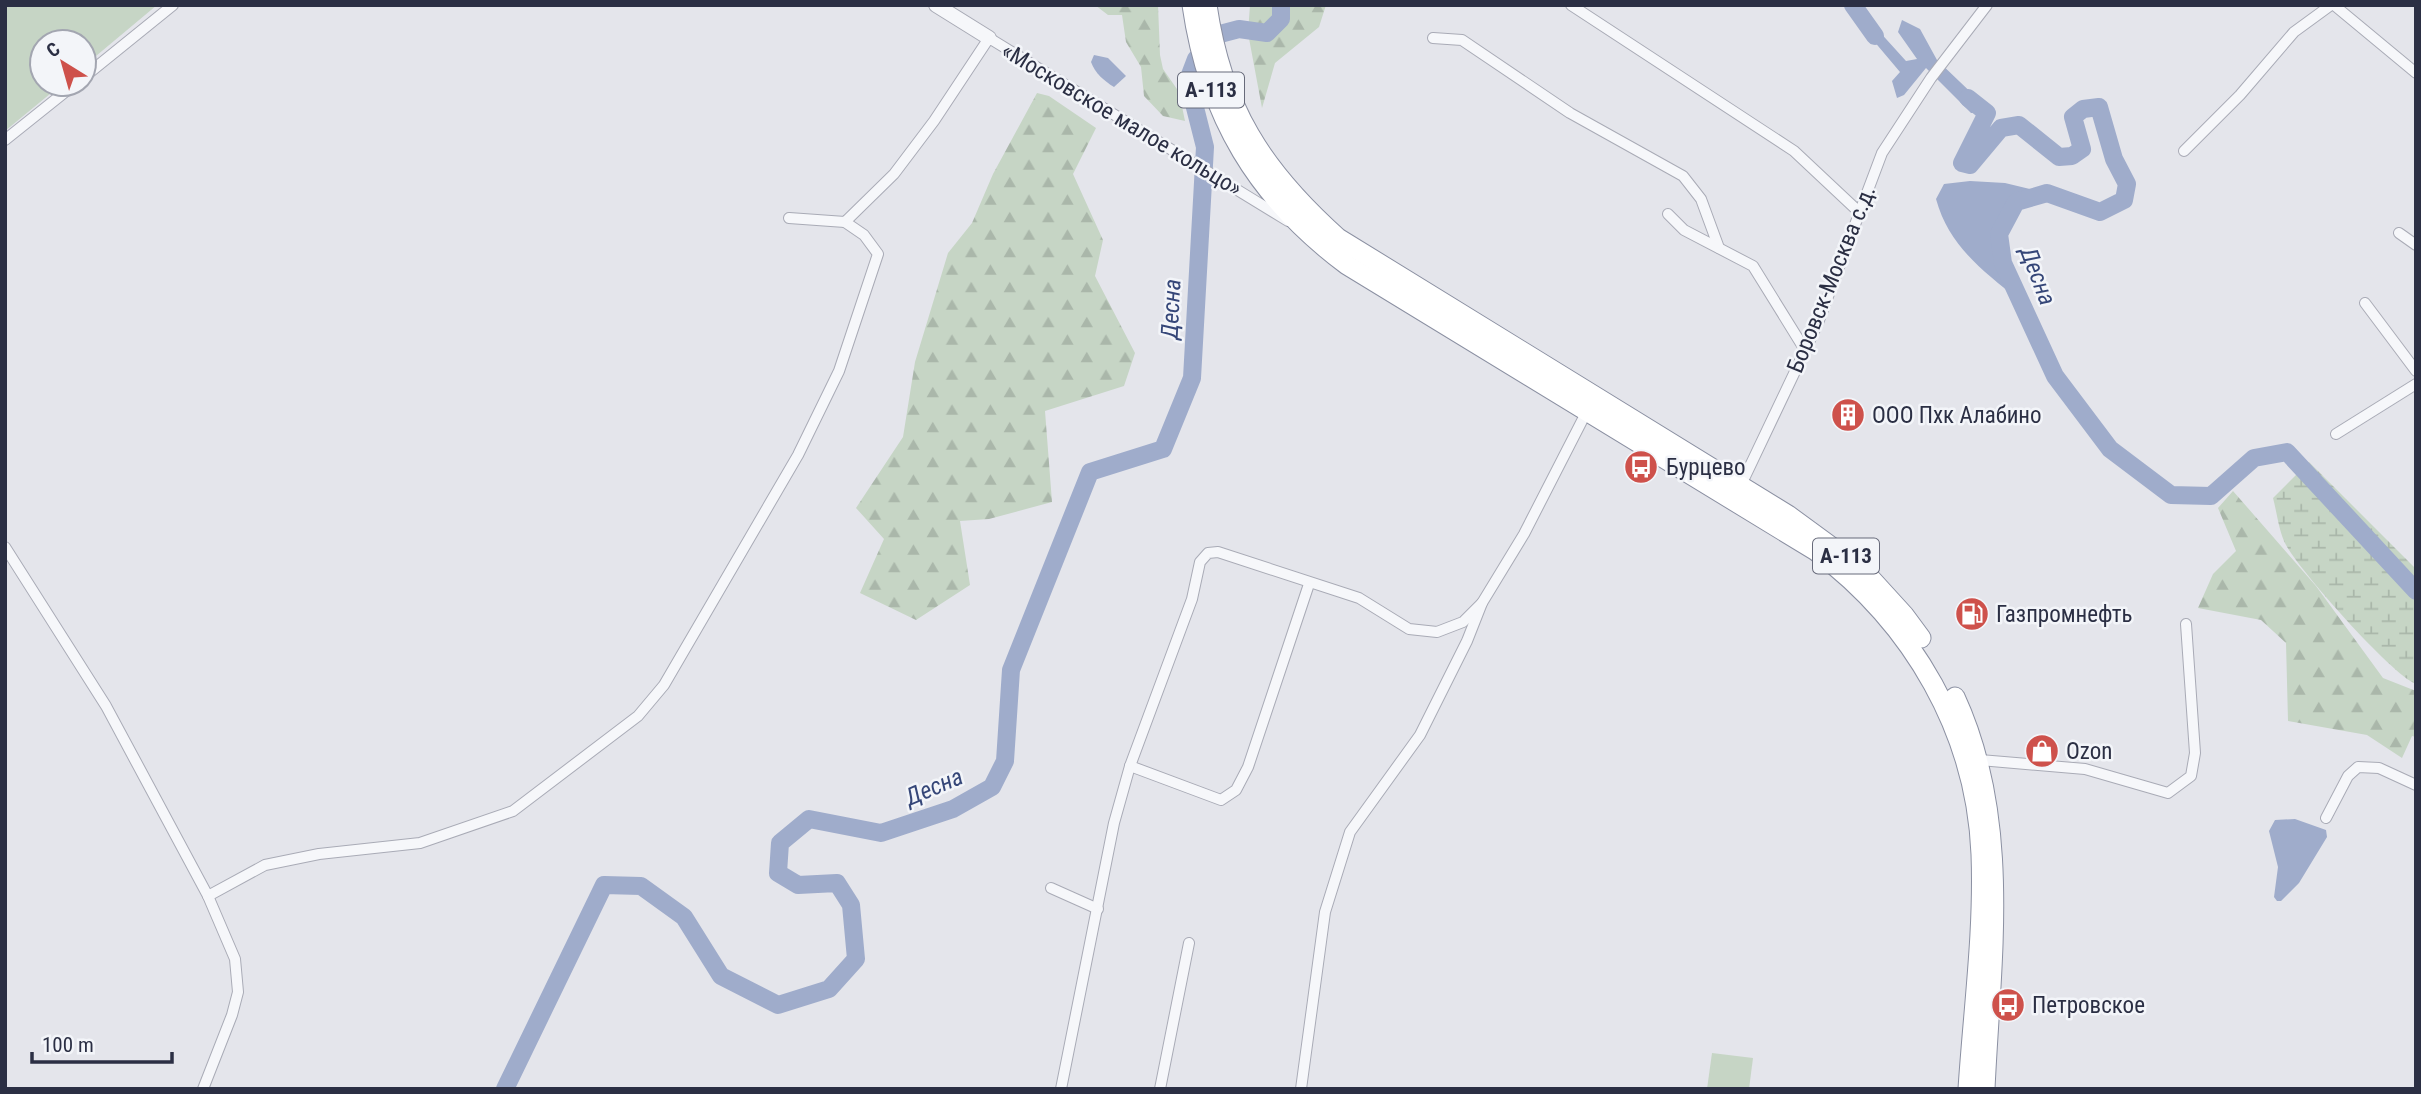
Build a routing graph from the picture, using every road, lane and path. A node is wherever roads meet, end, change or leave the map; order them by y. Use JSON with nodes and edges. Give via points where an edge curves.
{"nodes":[{"id":1,"x":173,"y":5,"type":"edge"},
{"id":2,"x":936,"y":5,"type":"edge"},
{"id":3,"x":1192,"y":5,"type":"edge"},
{"id":4,"x":1207,"y":5,"type":"edge"},
{"id":5,"x":1571,"y":5,"type":"edge"},
{"id":6,"x":1987,"y":5,"type":"edge"},
{"id":7,"x":2333,"y":5,"type":"edge"},
{"id":8,"x":989,"y":38,"type":"junction"},
{"id":9,"x":1433,"y":38,"type":"dead end"},
{"id":10,"x":98,"y":66,"type":"edge"},
{"id":11,"x":2416,"y":73,"type":"edge"},
{"id":12,"x":58,"y":98,"type":"edge"},
{"id":13,"x":5,"y":140,"type":"edge"},
{"id":14,"x":2184,"y":151,"type":"dead end"},
{"id":15,"x":1256,"y":163,"type":"junction"},
{"id":16,"x":1859,"y":212,"type":"junction"},
{"id":17,"x":1668,"y":214,"type":"dead end"},
{"id":18,"x":789,"y":218,"type":"dead end"},
{"id":19,"x":845,"y":222,"type":"junction"},
{"id":20,"x":2399,"y":233,"type":"dead end"},
{"id":21,"x":1308,"y":234,"type":"junction"},
{"id":22,"x":2416,"y":245,"type":"edge"},
{"id":23,"x":1719,"y":248,"type":"junction"},
{"id":24,"x":2365,"y":303,"type":"dead end"},
{"id":25,"x":1805,"y":350,"type":"junction"},
{"id":26,"x":2416,"y":371,"type":"edge"},
{"id":27,"x":2416,"y":384,"type":"edge"},
{"id":28,"x":1587,"y":411,"type":"junction"},
{"id":29,"x":2336,"y":434,"type":"dead end"},
{"id":30,"x":1741,"y":485,"type":"junction"},
{"id":31,"x":5,"y":547,"type":"edge"},
{"id":32,"x":1309,"y":584,"type":"junction"},
{"id":33,"x":1482,"y":603,"type":"junction"},
{"id":34,"x":2186,"y":624,"type":"dead end"},
{"id":35,"x":1980,"y":761,"type":"junction"},
{"id":36,"x":1130,"y":766,"type":"junction"},
{"id":37,"x":2416,"y":785,"type":"edge"},
{"id":38,"x":2326,"y":818,"type":"dead end"},
{"id":39,"x":1051,"y":888,"type":"dead end"},
{"id":40,"x":208,"y":896,"type":"junction"},
{"id":41,"x":1098,"y":909,"type":"junction"},
{"id":42,"x":1189,"y":943,"type":"dead end"},
{"id":43,"x":203,"y":1089,"type":"edge"},
{"id":44,"x":1061,"y":1089,"type":"edge"},
{"id":45,"x":1160,"y":1089,"type":"edge"},
{"id":46,"x":1301,"y":1089,"type":"edge"},
{"id":47,"x":1968,"y":1089,"type":"edge"},
{"id":48,"x":1985,"y":1089,"type":"edge"}],
"edges":[{"from":1,"to":10,"type":"street"},
{"from":2,"to":8,"type":"street","name":"«Московское малое кольцо»"},
{"from":3,"to":15,"type":"highway","number":"А-113","via":[[1212,93],[1228,130]]},
{"from":4,"to":15,"type":"highway","number":"А-113","via":[[1226,89]]},
{"from":5,"to":16,"type":"street","via":[[1794,151]]},
{"from":6,"to":16,"type":"street","name":"Боровск-Москва с.д.","via":[[1882,153]]},
{"from":7,"to":11,"type":"street"},
{"from":7,"to":14,"type":"street","via":[[2294,32]]},
{"from":8,"to":19,"type":"street","via":[[894,174]]},
{"from":8,"to":21,"type":"street","name":"«Московское малое кольцо»"},
{"from":9,"to":23,"type":"street","via":[[1462,40],[1570,113],[1683,176],[1701,199]]},
{"from":12,"to":13,"type":"street"},
{"from":15,"to":21,"type":"highway","number":"А-113"},
{"from":15,"to":30,"type":"highway","number":"А-113","via":[[1356,250]]},
{"from":16,"to":25,"type":"street","name":"Боровск-Москва с.д."},
{"from":17,"to":23,"type":"street","via":[[1684,230]]},
{"from":18,"to":19,"type":"street"},
{"from":19,"to":40,"type":"street","via":[[864,234],[878,254],[839,371],[765,514],[664,685],[638,716],[513,811],[420,843],[265,865]]},
{"from":20,"to":22,"type":"street"},
{"from":21,"to":28,"type":"highway","number":"А-113","via":[[1347,265]]},
{"from":23,"to":25,"type":"street","via":[[1754,266]]},
{"from":24,"to":26,"type":"street"},
{"from":25,"to":30,"type":"street","name":"Боровск-Москва с.д."},
{"from":27,"to":29,"type":"street"},
{"from":28,"to":33,"type":"street","via":[[1524,534]]},
{"from":28,"to":47,"type":"highway","number":"А-113","via":[[1826,558],[1896,626],[1924,666],[1950,716],[1969,774],[1981,854]]},
{"from":30,"to":35,"type":"highway","number":"А-113","via":[[1832,545],[1863,570],[1904,615],[1950,685]]},
{"from":31,"to":40,"type":"street","via":[[106,706]]},
{"from":32,"to":33,"type":"street","via":[[1359,598],[1409,629],[1437,632],[1463,622]]},
{"from":32,"to":36,"type":"street","via":[[1251,759],[1231,794],[1221,800]]},
{"from":32,"to":36,"type":"street","via":[[1218,552],[1204,556]]},
{"from":33,"to":46,"type":"street","via":[[1420,735],[1350,832],[1325,912]]},
{"from":34,"to":35,"type":"street","via":[[2195,753],[2192,776],[2168,793],[2085,769]]},
{"from":35,"to":48,"type":"highway","number":"А-113","via":[[1995,859]]},
{"from":36,"to":41,"type":"street"},
{"from":37,"to":38,"type":"street","via":[[2379,768],[2358,767],[2348,776]]},
{"from":39,"to":41,"type":"street"},
{"from":40,"to":43,"type":"street","via":[[235,959],[238,992]]},
{"from":41,"to":44,"type":"street"},
{"from":42,"to":45,"type":"street"}]}
